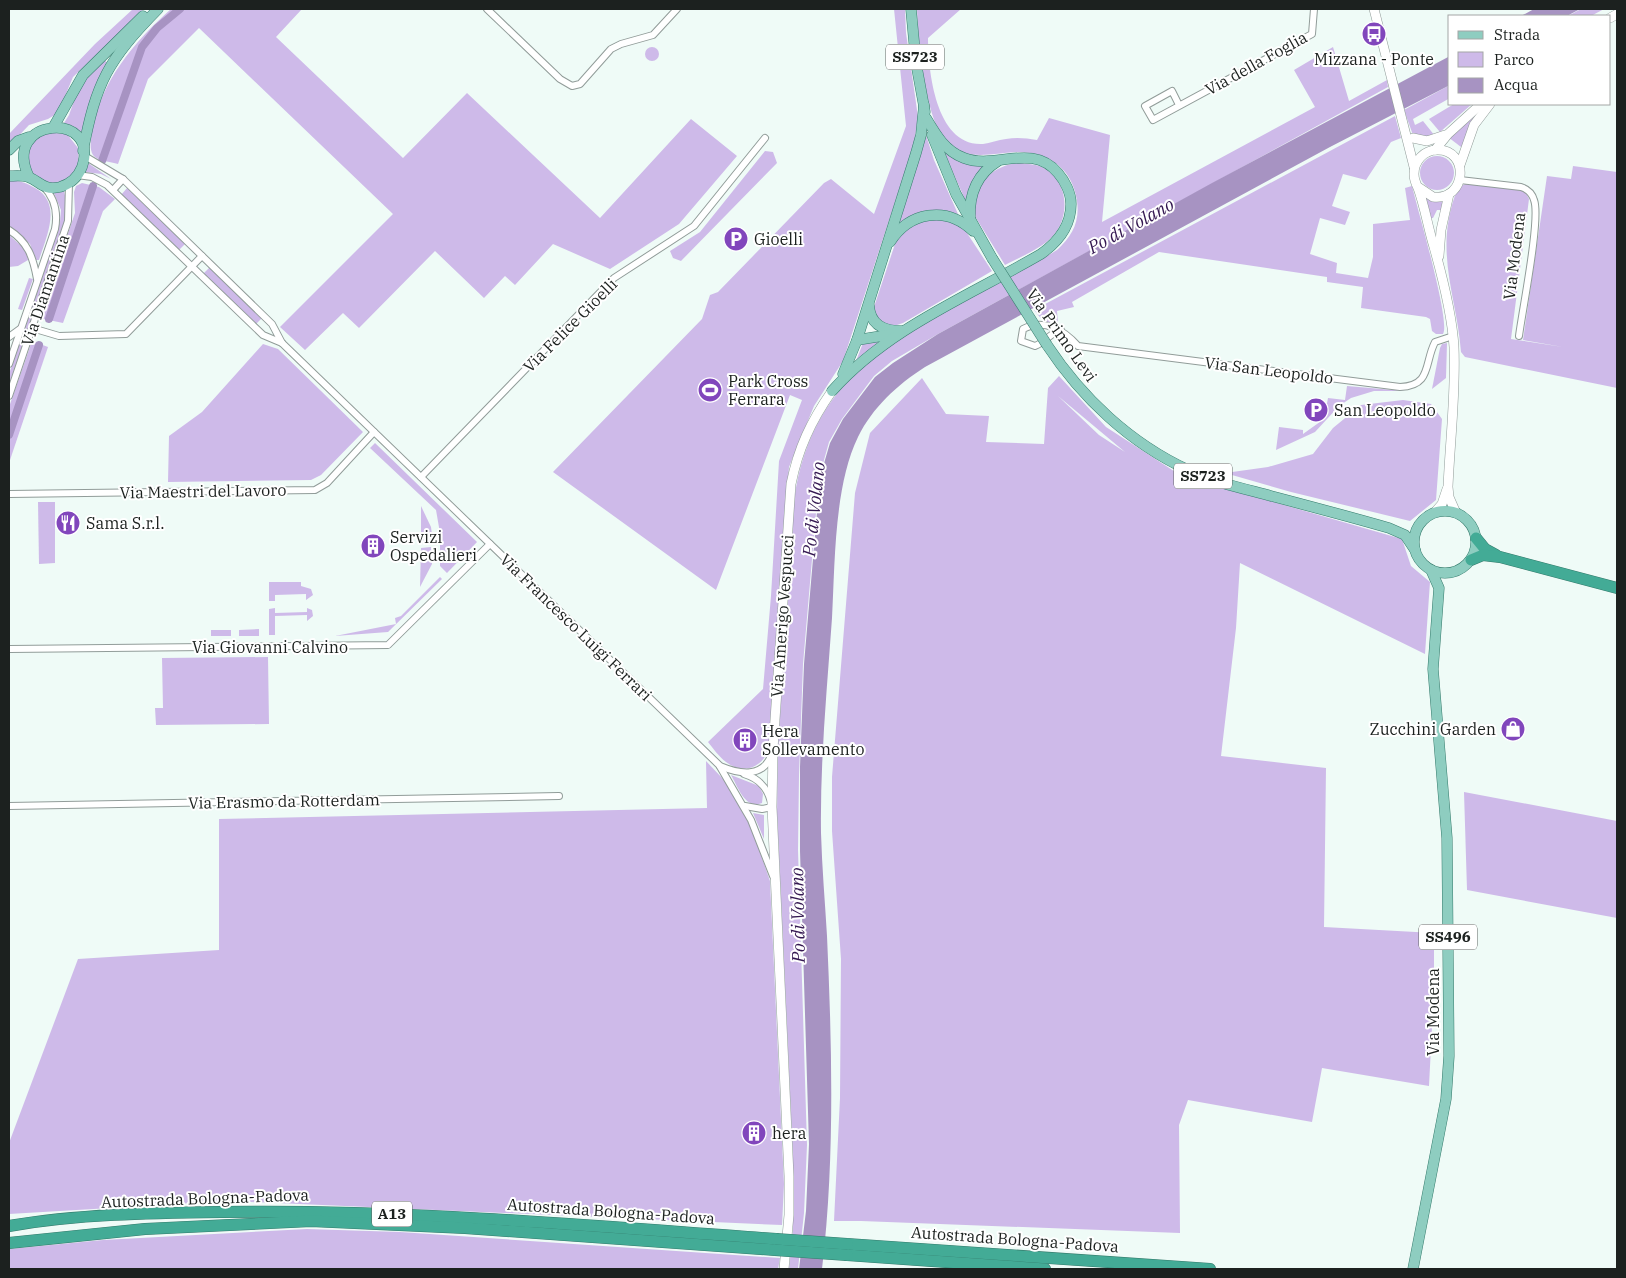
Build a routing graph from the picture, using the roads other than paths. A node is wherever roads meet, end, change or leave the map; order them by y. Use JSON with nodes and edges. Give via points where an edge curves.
{"nodes":[{"id":1,"x":152,"y":9,"type":"edge"},
{"id":2,"x":158,"y":9,"type":"edge"},
{"id":3,"x":487,"y":9,"type":"edge"},
{"id":4,"x":677,"y":9,"type":"edge"},
{"id":5,"x":911,"y":9,"type":"edge"},
{"id":6,"x":1314,"y":9,"type":"edge"},
{"id":7,"x":1374,"y":9,"type":"edge"},
{"id":8,"x":924,"y":105,"type":"junction"},
{"id":9,"x":1180,"y":105,"type":"junction"},
{"id":10,"x":1480,"y":105,"type":"edge"},
{"id":11,"x":1489,"y":105,"type":"edge"},
{"id":12,"x":926,"y":118,"type":"junction"},
{"id":13,"x":54,"y":126,"type":"junction"},
{"id":14,"x":1404,"y":126,"type":"junction"},
{"id":15,"x":1448,"y":134,"type":"junction"},
{"id":16,"x":29,"y":136,"type":"junction"},
{"id":17,"x":765,"y":138,"type":"dead end"},
{"id":18,"x":1413,"y":138,"type":"junction"},
{"id":19,"x":9,"y":150,"type":"edge"},
{"id":20,"x":1433,"y":150,"type":"junction"},
{"id":21,"x":83,"y":154,"type":"junction"},
{"id":22,"x":1001,"y":159,"type":"junction"},
{"id":23,"x":1460,"y":165,"type":"junction"},
{"id":24,"x":1414,"y":168,"type":"junction"},
{"id":25,"x":9,"y":176,"type":"edge"},
{"id":26,"x":29,"y":177,"type":"junction"},
{"id":27,"x":73,"y":179,"type":"junction"},
{"id":28,"x":123,"y":179,"type":"junction"},
{"id":29,"x":1460,"y":180,"type":"junction"},
{"id":30,"x":42,"y":186,"type":"junction"},
{"id":31,"x":1418,"y":187,"type":"junction"},
{"id":32,"x":113,"y":190,"type":"junction"},
{"id":33,"x":1450,"y":194,"type":"junction"},
{"id":34,"x":970,"y":219,"type":"junction"},
{"id":35,"x":9,"y":230,"type":"edge"},
{"id":36,"x":983,"y":242,"type":"junction"},
{"id":37,"x":202,"y":256,"type":"junction"},
{"id":38,"x":882,"y":259,"type":"junction"},
{"id":39,"x":192,"y":266,"type":"junction"},
{"id":40,"x":1439,"y":266,"type":"junction"},
{"id":41,"x":37,"y":282,"type":"junction"},
{"id":42,"x":869,"y":302,"type":"junction"},
{"id":43,"x":21,"y":328,"type":"junction"},
{"id":44,"x":32,"y":328,"type":"junction"},
{"id":45,"x":1060,"y":330,"type":"junction"},
{"id":46,"x":902,"y":331,"type":"junction"},
{"id":47,"x":1453,"y":336,"type":"junction"},
{"id":48,"x":1519,"y":336,"type":"dead end"},
{"id":49,"x":9,"y":337,"type":"edge"},
{"id":50,"x":857,"y":340,"type":"junction"},
{"id":51,"x":282,"y":343,"type":"junction"},
{"id":52,"x":9,"y":362,"type":"edge"},
{"id":53,"x":832,"y":392,"type":"junction"},
{"id":54,"x":9,"y":396,"type":"edge"},
{"id":55,"x":374,"y":432,"type":"junction"},
{"id":56,"x":421,"y":477,"type":"junction"},
{"id":57,"x":1448,"y":487,"type":"junction"},
{"id":58,"x":9,"y":494,"type":"edge"},
{"id":59,"x":1435,"y":512,"type":"junction"},
{"id":60,"x":1456,"y":512,"type":"junction"},
{"id":61,"x":1420,"y":524,"type":"junction"},
{"id":62,"x":1389,"y":528,"type":"junction"},
{"id":63,"x":1476,"y":538,"type":"junction"},
{"id":64,"x":490,"y":544,"type":"junction"},
{"id":65,"x":1415,"y":550,"type":"junction"},
{"id":66,"x":1500,"y":556,"type":"junction"},
{"id":67,"x":1471,"y":560,"type":"junction"},
{"id":68,"x":1430,"y":570,"type":"junction"},
{"id":69,"x":1453,"y":572,"type":"junction"},
{"id":70,"x":1617,"y":588,"type":"edge"},
{"id":71,"x":1438,"y":603,"type":"junction"},
{"id":72,"x":9,"y":649,"type":"edge"},
{"id":73,"x":773,"y":749,"type":"junction"},
{"id":74,"x":719,"y":765,"type":"junction"},
{"id":75,"x":744,"y":774,"type":"junction"},
{"id":76,"x":559,"y":796,"type":"dead end"},
{"id":77,"x":9,"y":806,"type":"edge"},
{"id":78,"x":745,"y":806,"type":"junction"},
{"id":79,"x":772,"y":807,"type":"junction"},
{"id":80,"x":774,"y":882,"type":"junction"},
{"id":81,"x":9,"y":1226,"type":"edge"},
{"id":82,"x":9,"y":1243,"type":"edge"},
{"id":83,"x":775,"y":1244,"type":"junction"},
{"id":84,"x":847,"y":1250,"type":"junction"},
{"id":85,"x":784,"y":1269,"type":"edge"},
{"id":86,"x":1045,"y":1269,"type":"edge"},
{"id":87,"x":1210,"y":1269,"type":"edge"},
{"id":88,"x":1413,"y":1269,"type":"edge"}],
"edges":[{"from":1,"to":13,"type":"main road","via":[[122,34],[83,75]]},
{"from":2,"to":21,"type":"main road","via":[[121,49],[104,76],[93,104]]},
{"from":3,"to":4,"type":"street","via":[[568,85],[580,84],[611,49],[653,35]]},
{"from":5,"to":8,"type":"main road","name":"Via Primo Levi","number":"SS723"},
{"from":6,"to":9,"type":"street","name":"Via della Foglia","via":[[1312,34]]},
{"from":7,"to":14,"type":"main road"},
{"from":8,"to":12,"type":"main road","name":"Via Primo Levi","number":"SS723"},
{"from":8,"to":38,"type":"main road","via":[[918,144]]},
{"from":9,"to":9,"type":"street","name":"Via della Foglia","via":[[1153,120],[1145,106],[1172,91]]},
{"from":10,"to":15,"type":"main road"},
{"from":11,"to":23,"type":"main road","via":[[1474,125]]},
{"from":12,"to":22,"type":"main road","via":[[939,140],[958,155],[978,161]]},
{"from":12,"to":34,"type":"main road","name":"Via Primo Levi","number":"SS723","via":[[947,175]]},
{"from":13,"to":16,"type":"main road","via":[[44,127]]},
{"from":13,"to":21,"type":"main road","via":[[73,134]]},
{"from":14,"to":18,"type":"main road"},
{"from":14,"to":24,"type":"main road"},
{"from":15,"to":18,"type":"main road","via":[[1427,141]]},
{"from":15,"to":20,"type":"main road"},
{"from":16,"to":19,"type":"main road"},
{"from":16,"to":26,"type":"main road","via":[[22,161]]},
{"from":17,"to":56,"type":"street","name":"Via Felice Gioelli","via":[[694,226],[614,278]]},
{"from":18,"to":20,"type":"main road"},
{"from":20,"to":23,"type":"main road","via":[[1450,153]]},
{"from":20,"to":24,"type":"main road","via":[[1420,157]]},
{"from":21,"to":27,"type":"main road"},
{"from":21,"to":28,"type":"street","name":"Via Francesco Luigi Ferrari"},
{"from":22,"to":34,"type":"main road","via":[[978,179],[970,200]]},
{"from":22,"to":46,"type":"main road","via":[[1031,158],[1054,168],[1063,178],[1071,201],[1071,213],[1064,231],[1041,254]]},
{"from":23,"to":29,"type":"main road"},
{"from":24,"to":31,"type":"main road"},
{"from":25,"to":26,"type":"main road"},
{"from":26,"to":30,"type":"main road"},
{"from":27,"to":30,"type":"main road","via":[[51,188]]},
{"from":27,"to":32,"type":"street","name":"Via Francesco Luigi Ferrari","via":[[92,177]]},
{"from":27,"to":44,"type":"street","name":"Via Diamantina","via":[[68,221]]},
{"from":28,"to":32,"type":"street"},
{"from":28,"to":37,"type":"street","name":"Via Francesco Luigi Ferrari"},
{"from":29,"to":33,"type":"main road"},
{"from":29,"to":48,"type":"street","name":"Via Modena","via":[[1520,187],[1534,199],[1535,226]]},
{"from":30,"to":41,"type":"street","name":"Via Diamantina","via":[[52,199],[56,221]]},
{"from":31,"to":33,"type":"main road","via":[[1433,197]]},
{"from":31,"to":40,"type":"main road"},
{"from":32,"to":39,"type":"street","name":"Via Francesco Luigi Ferrari"},
{"from":33,"to":40,"type":"main road","via":[[1440,230]]},
{"from":34,"to":36,"type":"main road","name":"Via Primo Levi","number":"SS723"},
{"from":35,"to":41,"type":"street","via":[[30,252]]},
{"from":36,"to":38,"type":"main road","via":[[957,219],[929,215],[902,227]]},
{"from":36,"to":62,"type":"main road","name":"Via Primo Levi","number":"SS723","bridge":true,"via":[[1047,345],[1077,385],[1137,440],[1172,462],[1220,482]]},
{"from":37,"to":39,"type":"street"},
{"from":37,"to":51,"type":"street","name":"Via Francesco Luigi Ferrari","via":[[272,324]]},
{"from":38,"to":42,"type":"main road"},
{"from":39,"to":44,"type":"street","via":[[126,334],[59,336]]},
{"from":39,"to":51,"type":"street","name":"Via Francesco Luigi Ferrari","via":[[263,335]]},
{"from":40,"to":47,"type":"main road"},
{"from":41,"to":43,"type":"street","name":"Via Diamantina"},
{"from":42,"to":46,"type":"main road","via":[[870,315],[879,326],[885,330]]},
{"from":42,"to":50,"type":"main road"},
{"from":43,"to":49,"type":"street"},
{"from":43,"to":52,"type":"street","name":"Via Diamantina"},
{"from":44,"to":54,"type":"street","name":"Via Diamantina"},
{"from":45,"to":45,"type":"street","name":"Via San Leopoldo","via":[[1044,324],[1030,326],[1023,329],[1021,341],[1036,346]]},
{"from":45,"to":47,"type":"street","name":"Via San Leopoldo","via":[[1078,346],[1400,386],[1414,385],[1422,380],[1435,342]]},
{"from":46,"to":50,"type":"main road"},
{"from":46,"to":53,"type":"main road","via":[[848,373]]},
{"from":47,"to":57,"type":"main road"},
{"from":50,"to":53,"type":"main road","via":[[848,365]]},
{"from":51,"to":55,"type":"street","name":"Via Francesco Luigi Ferrari"},
{"from":53,"to":73,"type":"main road","name":"Via Amerigo Vespucci","via":[[804,438],[796,457],[791,484]]},
{"from":55,"to":56,"type":"street","name":"Via Francesco Luigi Ferrari"},
{"from":55,"to":58,"type":"street","name":"Via Maestri del Lavoro","via":[[327,483],[315,490]]},
{"from":56,"to":64,"type":"street","name":"Via Francesco Luigi Ferrari"},
{"from":57,"to":59,"type":"main road","via":[[1442,504]]},
{"from":57,"to":60,"type":"main road"},
{"from":59,"to":60,"type":"main road"},
{"from":59,"to":61,"type":"main road","number":"SS723"},
{"from":60,"to":63,"type":"main road","via":[[1469,521]]},
{"from":61,"to":62,"type":"main road","number":"SS723","via":[[1407,529]]},
{"from":61,"to":65,"type":"main road","via":[[1415,535]]},
{"from":62,"to":65,"type":"main road","number":"SS723","via":[[1405,535]]},
{"from":63,"to":66,"type":"highway","via":[[1485,548]]},
{"from":63,"to":67,"type":"main road"},
{"from":64,"to":72,"type":"street","name":"Via Giovanni Calvino","via":[[388,645]]},
{"from":64,"to":74,"type":"street","name":"Via Francesco Luigi Ferrari"},
{"from":65,"to":68,"type":"main road","number":"SS723"},
{"from":66,"to":67,"type":"highway","via":[[1483,555]]},
{"from":66,"to":70,"type":"highway"},
{"from":67,"to":69,"type":"main road"},
{"from":68,"to":69,"type":"main road","via":[[1443,574]]},
{"from":68,"to":71,"type":"main road","name":"Via Modena","number":"SS496","via":[[1438,582]]},
{"from":69,"to":71,"type":"main road","name":"Via Modena","number":"SS496","via":[[1444,584]]},
{"from":71,"to":88,"type":"main road","name":"Via Modena","number":"SS496","via":[[1433,669],[1447,838],[1448,1076]]},
{"from":73,"to":75,"type":"street","via":[[766,764]]},
{"from":73,"to":79,"type":"main road","name":"Via Amerigo Vespucci"},
{"from":74,"to":75,"type":"street","name":"Via Francesco Luigi Ferrari"},
{"from":74,"to":78,"type":"street","name":"Via Francesco Luigi Ferrari"},
{"from":75,"to":79,"type":"street","name":"Via Francesco Luigi Ferrari","via":[[758,779]]},
{"from":76,"to":77,"type":"street","name":"Via Erasmo da Rotterdam"},
{"from":78,"to":79,"type":"street","via":[[762,810]]},
{"from":78,"to":80,"type":"street","name":"Via Francesco Luigi Ferrari"},
{"from":79,"to":80,"type":"main road","name":"Via Amerigo Vespucci"},
{"from":80,"to":85,"type":"main road","name":"Via Amerigo Vespucci","via":[[789,1176]]},
{"from":81,"to":83,"type":"highway","name":"Autostrada Bologna-Padova","number":"A13","via":[[142,1213],[312,1210],[464,1217]]},
{"from":82,"to":83,"type":"highway","name":"Autostrada Bologna-Padova","number":"A13","via":[[145,1229],[311,1220]]},
{"from":83,"to":84,"type":"highway","name":"Autostrada Bologna-Padova","number":"A13","bridge":true},
{"from":84,"to":86,"type":"highway","name":"Autostrada Bologna-Padova","number":"A13"},
{"from":84,"to":87,"type":"highway","name":"Autostrada Bologna-Padova","number":"A13"}]}
